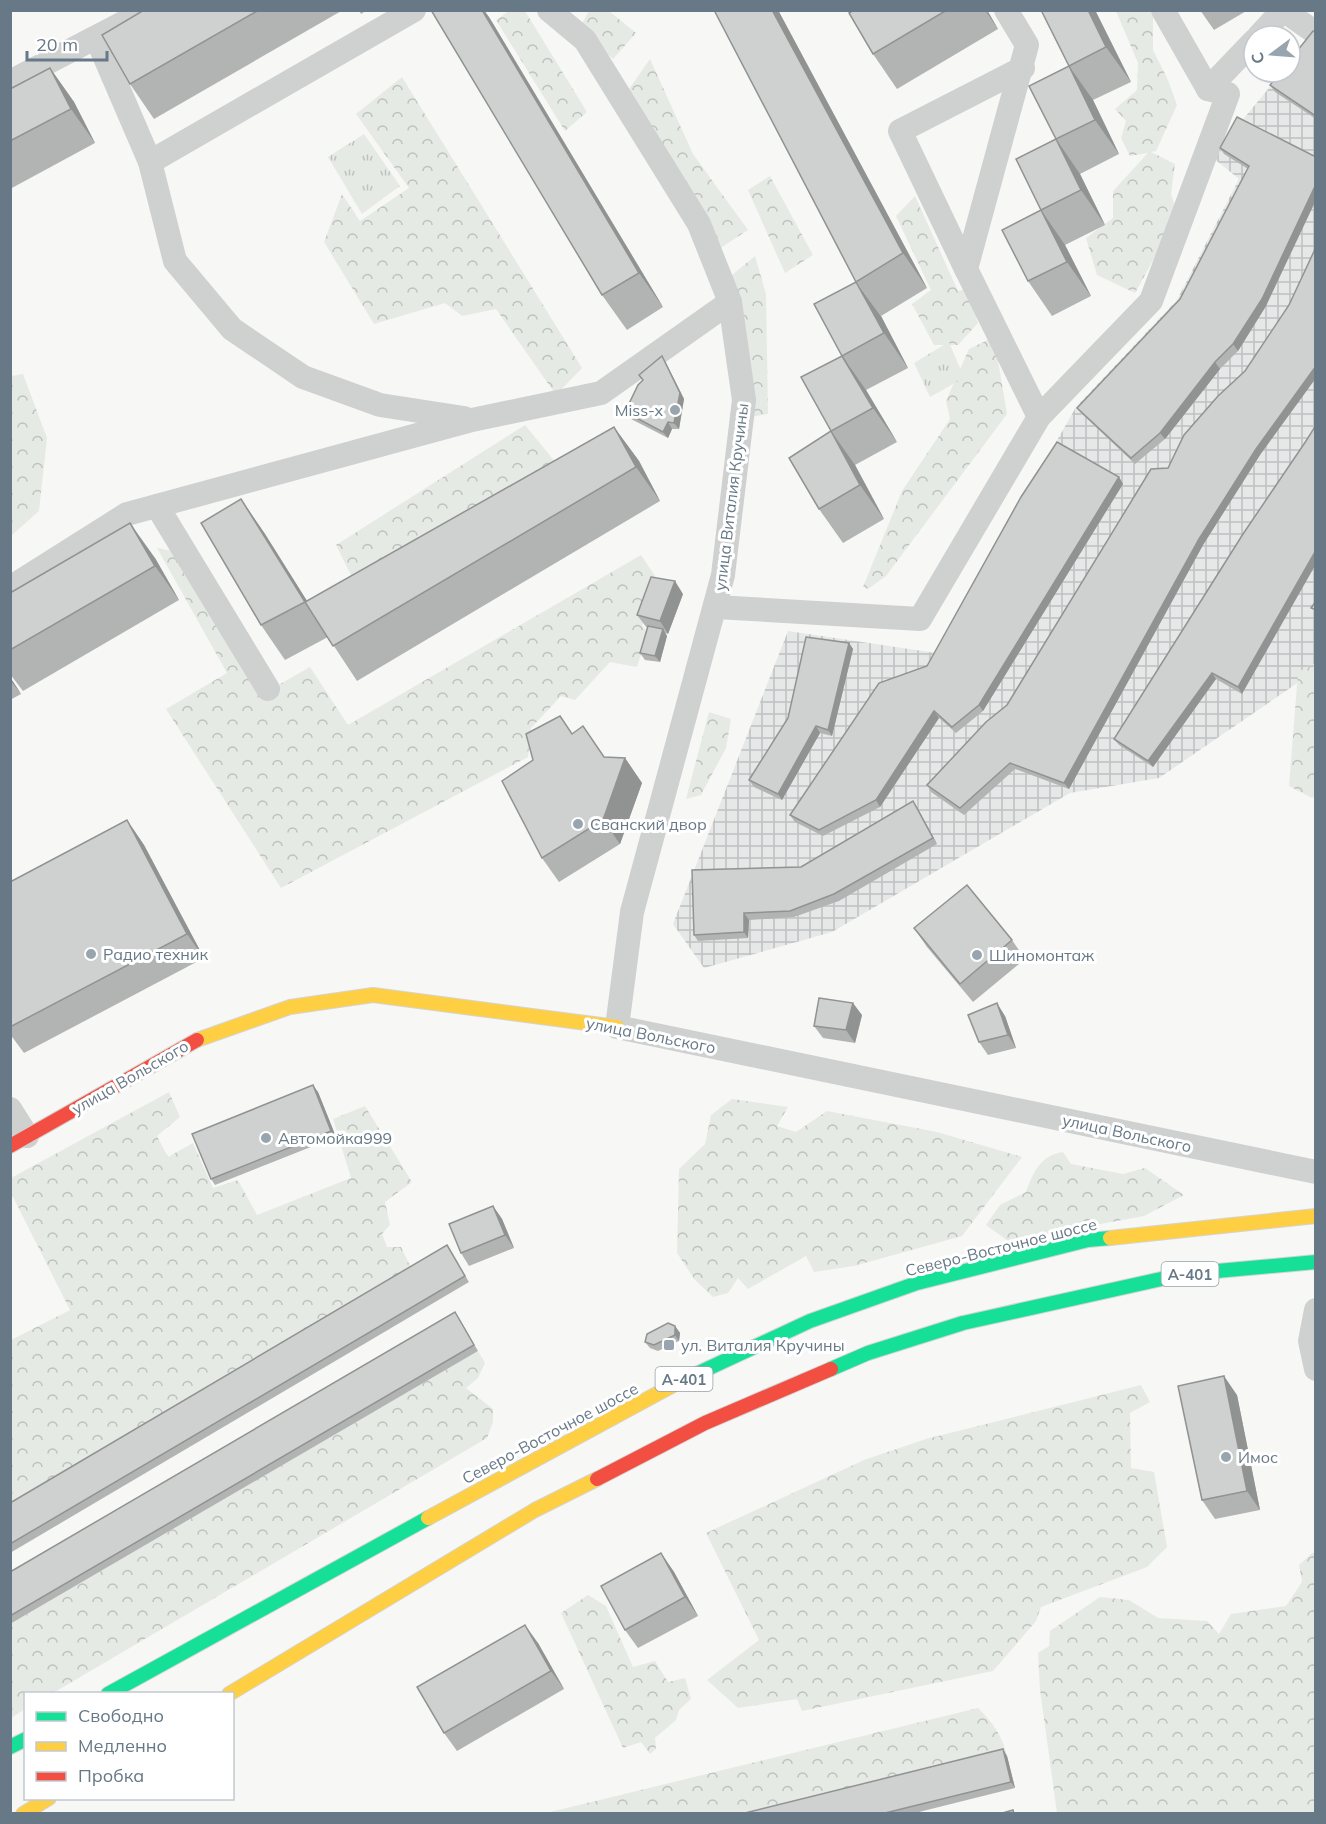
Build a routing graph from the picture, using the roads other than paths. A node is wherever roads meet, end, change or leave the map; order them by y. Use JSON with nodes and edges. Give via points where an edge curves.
{"nodes":[{"id":1,"x":148,"y":10,"type":"edge"},
{"id":2,"x":414,"y":10,"type":"edge"},
{"id":3,"x":549,"y":10,"type":"edge"},
{"id":4,"x":1006,"y":10,"type":"edge"},
{"id":5,"x":1162,"y":10,"type":"edge"},
{"id":6,"x":1270,"y":24,"type":"edge"},
{"id":7,"x":1316,"y":33,"type":"edge"},
{"id":8,"x":97,"y":39,"type":"junction"},
{"id":9,"x":1242,"y":54,"type":"edge"},
{"id":10,"x":1023,"y":68,"type":"junction"},
{"id":11,"x":10,"y":82,"type":"edge"},
{"id":12,"x":1208,"y":89,"type":"junction"},
{"id":13,"x":150,"y":162,"type":"junction"},
{"id":14,"x":966,"y":269,"type":"junction"},
{"id":15,"x":730,"y":302,"type":"junction"},
{"id":16,"x":1039,"y":417,"type":"junction"},
{"id":17,"x":472,"y":420,"type":"junction"},
{"id":18,"x":157,"y":506,"type":"junction"},
{"id":19,"x":10,"y":588,"type":"edge"},
{"id":20,"x":716,"y":607,"type":"junction"},
{"id":21,"x":268,"y":689,"type":"dead end"},
{"id":22,"x":617,"y":1027,"type":"junction"},
{"id":23,"x":10,"y":1109,"type":"edge"},
{"id":24,"x":19,"y":1141,"type":"edge"},
{"id":25,"x":1316,"y":1172,"type":"edge"},
{"id":26,"x":1316,"y":1216,"type":"edge"},
{"id":27,"x":1316,"y":1262,"type":"edge"},
{"id":28,"x":1316,"y":1310,"type":"edge"},
{"id":29,"x":1316,"y":1369,"type":"edge"},
{"id":30,"x":112,"y":1692,"type":"edge"},
{"id":31,"x":232,"y":1692,"type":"edge"},
{"id":32,"x":24,"y":1740,"type":"edge"},
{"id":33,"x":10,"y":1747,"type":"edge"},
{"id":34,"x":46,"y":1800,"type":"edge"},
{"id":35,"x":23,"y":1814,"type":"edge"}],
"edges":[{"from":1,"to":8,"type":"street"},
{"from":2,"to":13,"type":"street"},
{"from":3,"to":15,"type":"street","name":"улица Виталия Кручины","via":[[585,40],[639,124],[699,224]]},
{"from":4,"to":10,"type":"street","via":[[1027,45]]},
{"from":5,"to":12,"type":"street"},
{"from":6,"to":7,"type":"street","via":[[1283,10]]},
{"from":8,"to":11,"type":"street"},
{"from":8,"to":13,"type":"street"},
{"from":9,"to":12,"type":"street"},
{"from":10,"to":14,"type":"street"},
{"from":10,"to":14,"type":"street","via":[[900,131]]},
{"from":12,"to":16,"type":"street","via":[[1228,94],[1151,301]]},
{"from":13,"to":17,"type":"street","via":[[175,261],[232,329],[303,377],[380,405]]},
{"from":14,"to":16,"type":"street"},
{"from":15,"to":17,"type":"street","via":[[601,393]]},
{"from":15,"to":20,"type":"street","name":"улица Виталия Кручины","via":[[744,400]]},
{"from":16,"to":20,"type":"street","via":[[920,619]]},
{"from":17,"to":18,"type":"street"},
{"from":18,"to":19,"type":"street","via":[[127,514]]},
{"from":18,"to":21,"type":"street"},
{"from":20,"to":22,"type":"street","name":"улица Виталия Кручины","via":[[632,912]]},
{"from":22,"to":24,"type":"main road","name":"улица Вольского","via":[[374,995],[290,1007],[186,1044]]},
{"from":22,"to":25,"type":"street","name":"улица Вольского"},
{"from":23,"to":24,"type":"street"},
{"from":26,"to":30,"type":"main road","name":"Северо-Восточное шоссе","number":"А-401","via":[[1088,1240],[917,1283],[810,1321],[706,1368],[615,1416]]},
{"from":27,"to":31,"type":"main road","number":"А-401","via":[[1184,1274],[963,1323],[868,1353],[705,1423],[535,1510]]},
{"from":28,"to":29,"type":"street","via":[[1310,1341]]},
{"from":32,"to":33,"type":"main road"},
{"from":34,"to":35,"type":"main road"}]}
